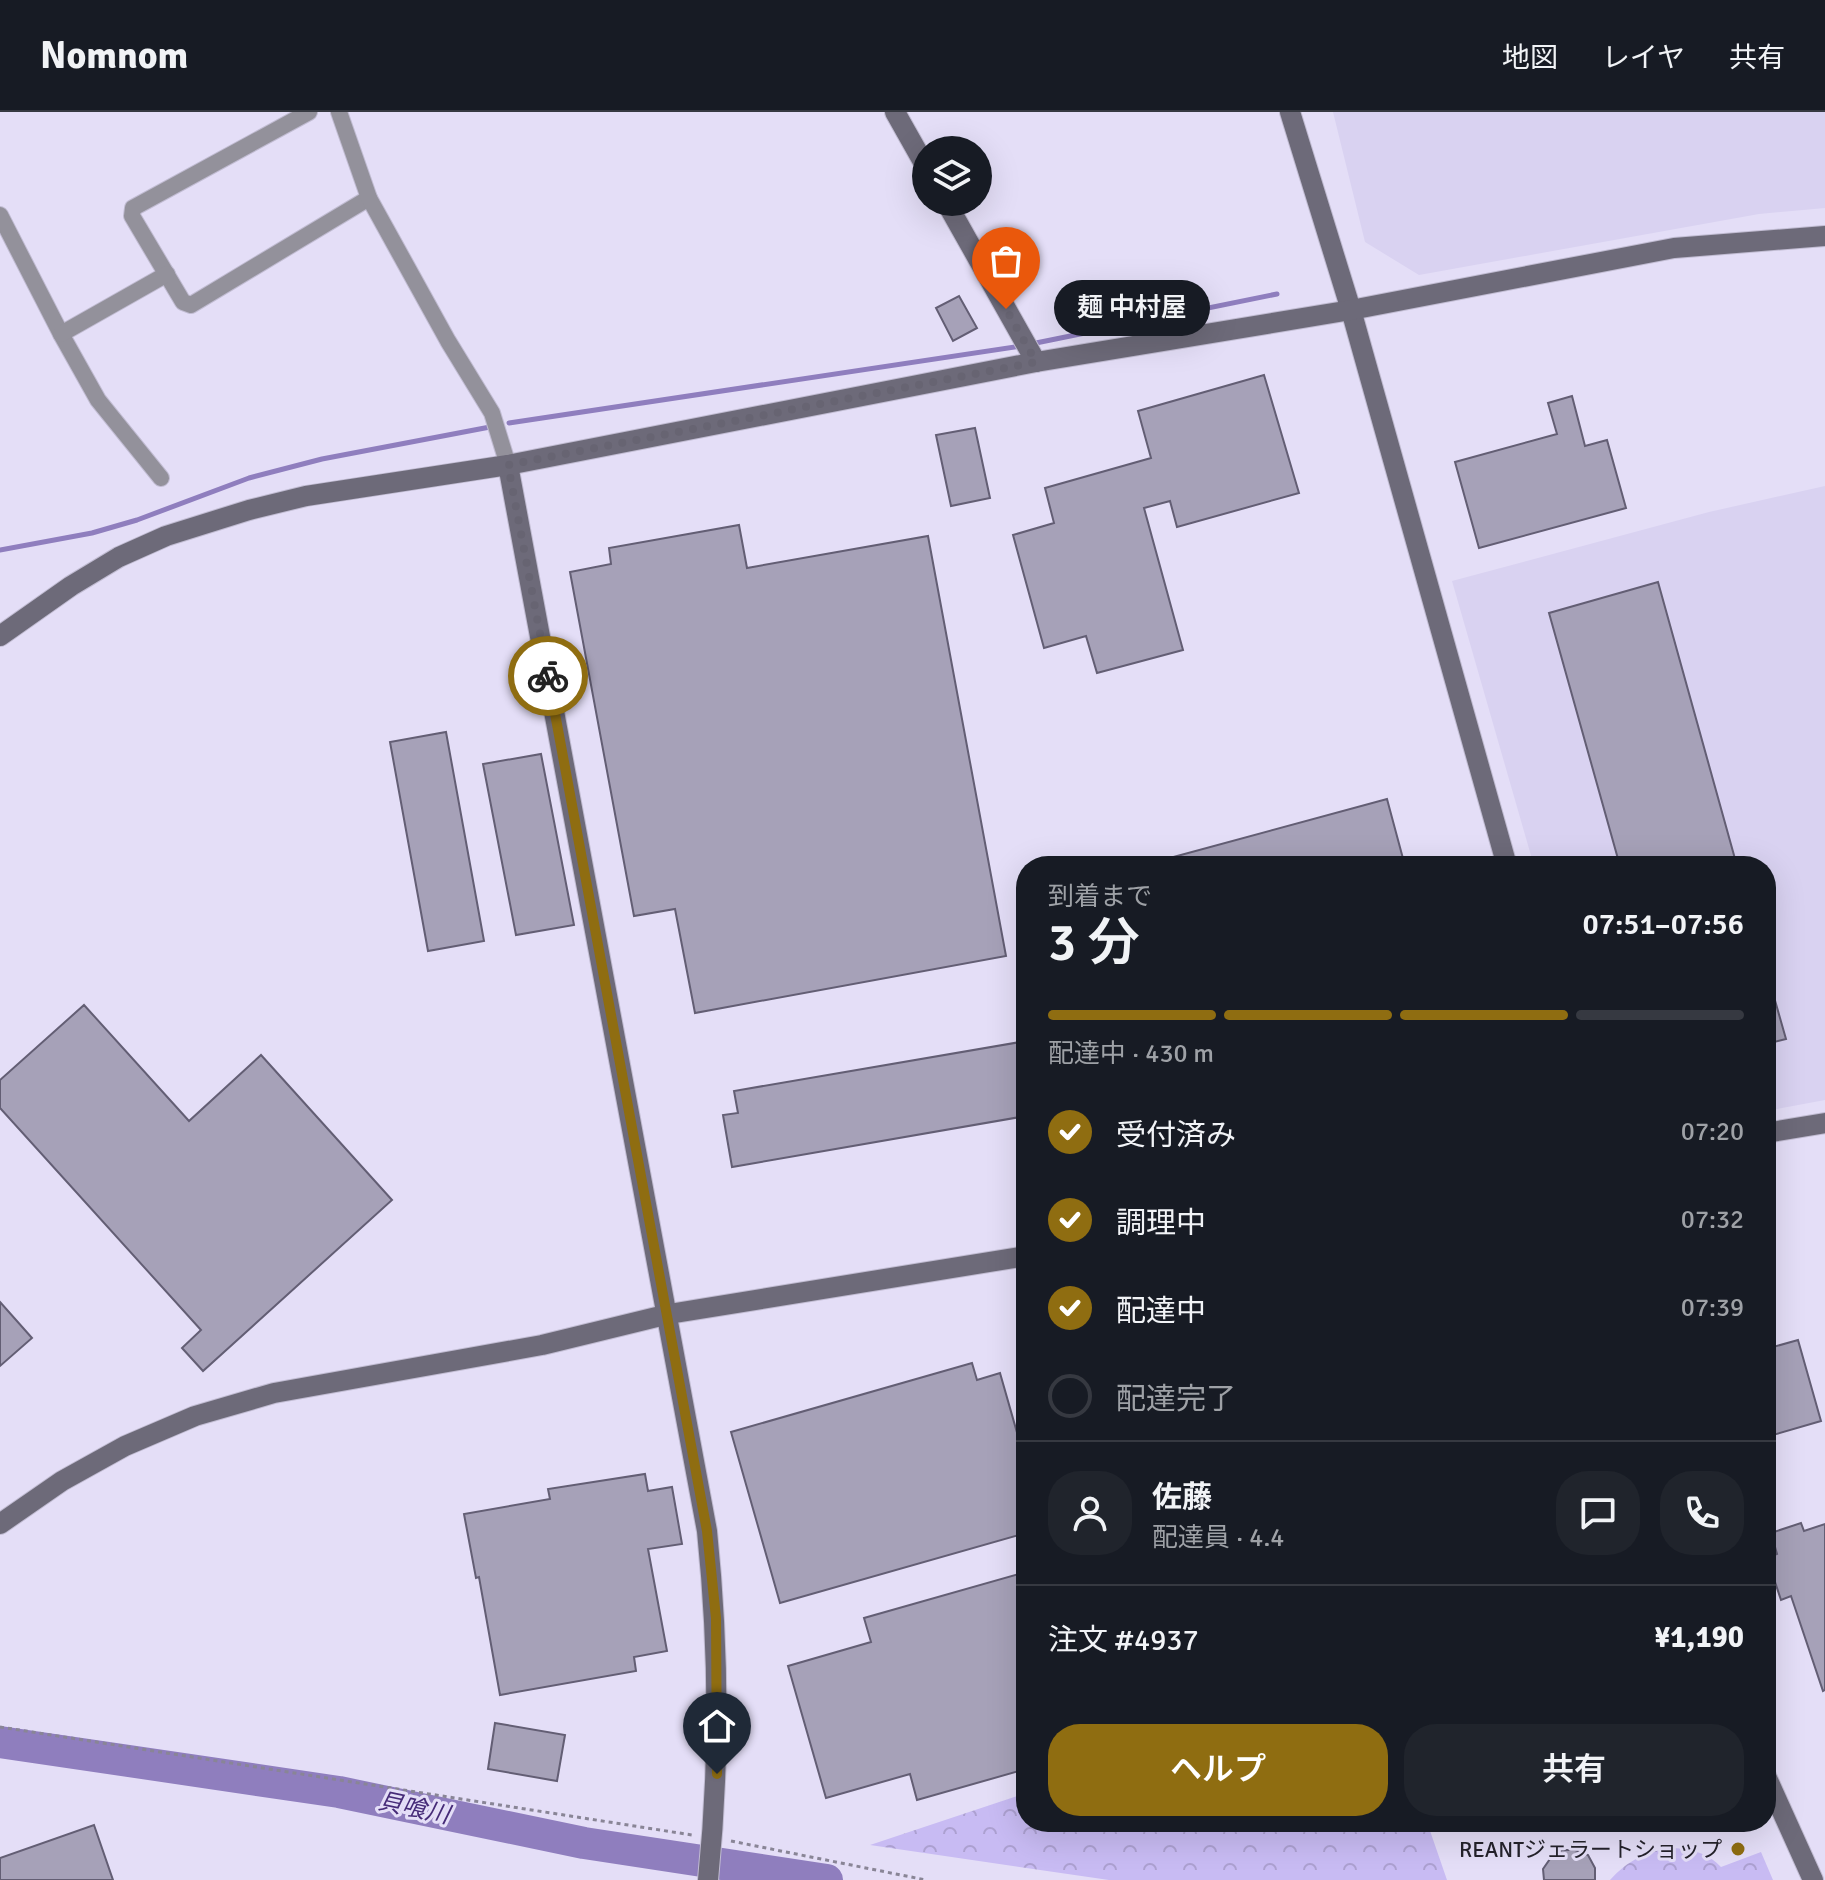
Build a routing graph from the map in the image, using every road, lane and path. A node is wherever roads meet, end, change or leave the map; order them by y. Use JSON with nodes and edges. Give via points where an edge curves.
{"nodes":[{"id":1,"x":309,"y":112,"type":"edge"},
{"id":2,"x":339,"y":112,"type":"edge"},
{"id":3,"x":895,"y":112,"type":"edge"},
{"id":4,"x":1290,"y":112,"type":"edge"},
{"id":5,"x":912,"y":142,"type":"edge"},
{"id":6,"x":369,"y":198,"type":"junction"},
{"id":7,"x":0,"y":215,"type":"edge"},
{"id":8,"x":954,"y":216,"type":"edge"},
{"id":9,"x":1825,"y":236,"type":"edge"},
{"id":10,"x":167,"y":274,"type":"junction"},
{"id":11,"x":1351,"y":310,"type":"junction"},
{"id":12,"x":61,"y":334,"type":"junction"},
{"id":13,"x":1036,"y":362,"type":"junction"},
{"id":14,"x":508,"y":465,"type":"junction"},
{"id":15,"x":161,"y":478,"type":"dead end"},
{"id":16,"x":0,"y":636,"type":"edge"},
{"id":17,"x":1504,"y":856,"type":"edge"},
{"id":18,"x":1825,"y":1123,"type":"edge"},
{"id":19,"x":1776,"y":1131,"type":"edge"},
{"id":20,"x":1016,"y":1258,"type":"edge"},
{"id":21,"x":669,"y":1314,"type":"junction"},
{"id":22,"x":0,"y":1524,"type":"edge"},
{"id":23,"x":0,"y":1727,"type":"edge"},
{"id":24,"x":1776,"y":1798,"type":"edge"},
{"id":25,"x":712,"y":1841,"type":"junction"},
{"id":26,"x":708,"y":1880,"type":"edge"},
{"id":27,"x":926,"y":1880,"type":"edge"},
{"id":28,"x":1813,"y":1880,"type":"edge"}],
"edges":[{"from":1,"to":10,"type":"street","via":[[133,208],[132,216]]},
{"from":2,"to":6,"type":"street"},
{"from":3,"to":5,"type":"street"},
{"from":4,"to":11,"type":"street"},
{"from":6,"to":10,"type":"street","via":[[191,305],[183,302]]},
{"from":6,"to":14,"type":"street","via":[[492,413]]},
{"from":7,"to":12,"type":"street"},
{"from":8,"to":13,"type":"street"},
{"from":9,"to":11,"type":"street","via":[[1674,248]]},
{"from":10,"to":12,"type":"street"},
{"from":11,"to":13,"type":"street"},
{"from":11,"to":17,"type":"street"},
{"from":12,"to":15,"type":"street","via":[[98,400]]},
{"from":13,"to":14,"type":"street"},
{"from":14,"to":16,"type":"street","via":[[306,496],[180,531],[119,557]]},
{"from":14,"to":21,"type":"street"},
{"from":18,"to":19,"type":"street"},
{"from":20,"to":21,"type":"street"},
{"from":21,"to":22,"type":"street","via":[[542,1345],[274,1393],[195,1416],[125,1446]]},
{"from":21,"to":25,"type":"street","via":[[707,1531],[716,1618],[719,1724]]},
{"from":23,"to":25,"type":"path"},
{"from":24,"to":28,"type":"street"},
{"from":25,"to":26,"type":"street"},
{"from":25,"to":27,"type":"path"}]}
